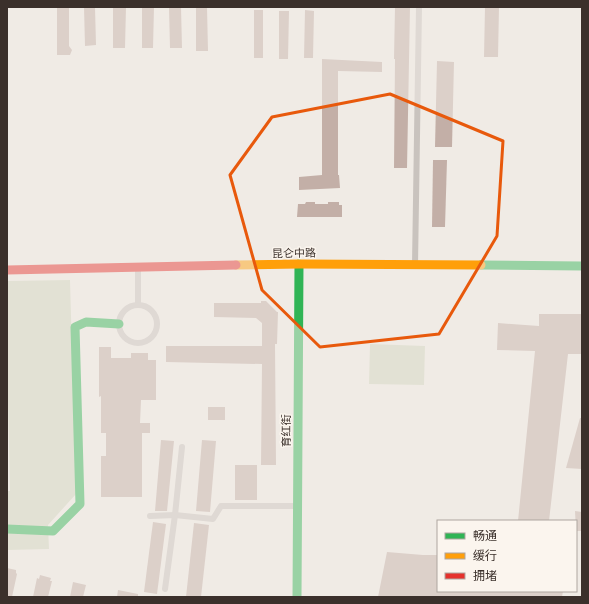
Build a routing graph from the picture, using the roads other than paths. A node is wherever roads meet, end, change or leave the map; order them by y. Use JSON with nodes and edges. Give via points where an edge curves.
{"nodes":[{"id":1,"x":419,"y":7,"type":"edge"},
{"id":2,"x":299,"y":264,"type":"junction"},
{"id":3,"x":414,"y":265,"type":"junction"},
{"id":4,"x":582,"y":266,"type":"edge"},
{"id":5,"x":138,"y":267,"type":"junction"},
{"id":6,"x":7,"y":270,"type":"edge"},
{"id":7,"x":138,"y":304,"type":"junction"},
{"id":8,"x":119,"y":324,"type":"junction"},
{"id":9,"x":182,"y":447,"type":"dead end"},
{"id":10,"x":298,"y":506,"type":"junction"},
{"id":11,"x":175,"y":515,"type":"junction"},
{"id":12,"x":150,"y":516,"type":"dead end"},
{"id":13,"x":7,"y":529,"type":"edge"},
{"id":14,"x":165,"y":589,"type":"dead end"},
{"id":15,"x":297,"y":597,"type":"edge"}],
"edges":[{"from":1,"to":3,"type":"street"},
{"from":2,"to":3,"type":"street","name":"昆仑中路"},
{"from":2,"to":5,"type":"street","name":"昆仑中路"},
{"from":2,"to":10,"type":"street","name":"育红街"},
{"from":3,"to":4,"type":"street","name":"昆仑中路"},
{"from":5,"to":6,"type":"street","name":"昆仑中路"},
{"from":5,"to":7,"type":"street"},
{"from":7,"to":8,"type":"street","via":[[122,313]]},
{"from":7,"to":8,"type":"street","via":[[149,308],[156,318],[153,336],[142,343],[135,343],[124,336]]},
{"from":8,"to":13,"type":"street","via":[[86,322],[75,328],[80,504],[53,530]]},
{"from":9,"to":11,"type":"street"},
{"from":10,"to":11,"type":"street","via":[[221,506],[213,519]]},
{"from":10,"to":15,"type":"street","name":"育红街"},
{"from":11,"to":12,"type":"street"},
{"from":11,"to":14,"type":"street"}]}
